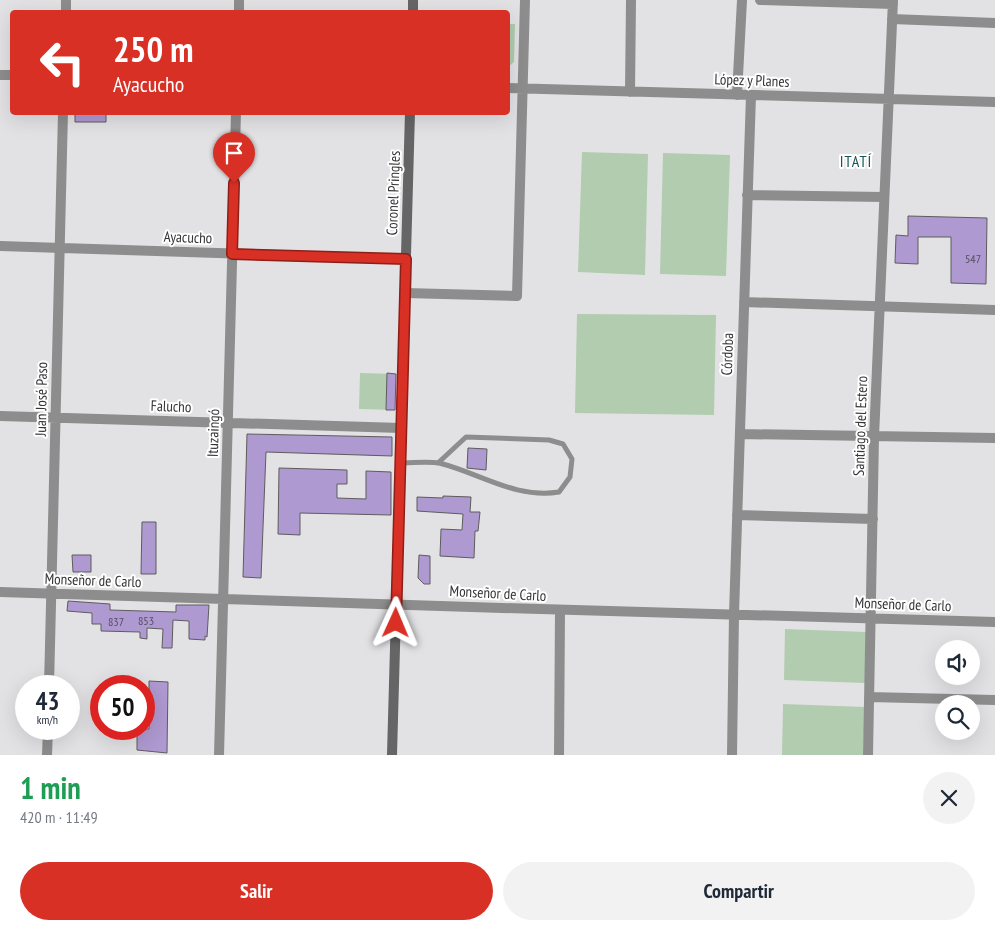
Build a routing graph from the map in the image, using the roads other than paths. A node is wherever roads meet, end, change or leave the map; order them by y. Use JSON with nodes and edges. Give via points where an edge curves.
{"nodes":[{"id":1,"x":526,"y":0,"type":"edge"},
{"id":2,"x":631,"y":0,"type":"edge"},
{"id":3,"x":742,"y":0,"type":"edge"},
{"id":4,"x":760,"y":0,"type":"edge"},
{"id":5,"x":893,"y":2,"type":"edge"},
{"id":6,"x":892,"y":19,"type":"junction"},
{"id":7,"x":995,"y":23,"type":"edge"},
{"id":8,"x":510,"y":88,"type":"edge"},
{"id":9,"x":523,"y":89,"type":"junction"},
{"id":10,"x":630,"y":92,"type":"junction"},
{"id":11,"x":737,"y":95,"type":"junction"},
{"id":12,"x":751,"y":95,"type":"junction"},
{"id":13,"x":888,"y":99,"type":"junction"},
{"id":14,"x":995,"y":102,"type":"edge"},
{"id":15,"x":63,"y":115,"type":"edge"},
{"id":16,"x":236,"y":115,"type":"edge"},
{"id":17,"x":410,"y":115,"type":"edge"},
{"id":18,"x":747,"y":195,"type":"junction"},
{"id":19,"x":884,"y":196,"type":"junction"},
{"id":20,"x":0,"y":246,"type":"edge"},
{"id":21,"x":60,"y":248,"type":"junction"},
{"id":22,"x":232,"y":254,"type":"junction"},
{"id":23,"x":406,"y":259,"type":"junction"},
{"id":24,"x":405,"y":293,"type":"junction"},
{"id":25,"x":744,"y":302,"type":"junction"},
{"id":26,"x":879,"y":307,"type":"junction"},
{"id":27,"x":995,"y":310,"type":"edge"},
{"id":28,"x":0,"y":416,"type":"edge"},
{"id":29,"x":56,"y":418,"type":"junction"},
{"id":30,"x":228,"y":423,"type":"junction"},
{"id":31,"x":401,"y":428,"type":"junction"},
{"id":32,"x":740,"y":434,"type":"junction"},
{"id":33,"x":874,"y":437,"type":"junction"},
{"id":34,"x":995,"y":438,"type":"edge"},
{"id":35,"x":400,"y":463,"type":"junction"},
{"id":36,"x":438,"y":463,"type":"junction"},
{"id":37,"x":737,"y":516,"type":"junction"},
{"id":38,"x":873,"y":519,"type":"junction"},
{"id":39,"x":0,"y":592,"type":"edge"},
{"id":40,"x":51,"y":593,"type":"junction"},
{"id":41,"x":223,"y":599,"type":"junction"},
{"id":42,"x":397,"y":604,"type":"junction"},
{"id":43,"x":560,"y":611,"type":"junction"},
{"id":44,"x":734,"y":614,"type":"junction"},
{"id":45,"x":871,"y":619,"type":"junction"},
{"id":46,"x":995,"y":622,"type":"edge"},
{"id":47,"x":49,"y":675,"type":"edge"},
{"id":48,"x":869,"y":697,"type":"junction"},
{"id":49,"x":995,"y":700,"type":"edge"},
{"id":50,"x":48,"y":740,"type":"edge"},
{"id":51,"x":47,"y":755,"type":"edge"},
{"id":52,"x":219,"y":755,"type":"edge"},
{"id":53,"x":392,"y":755,"type":"edge"},
{"id":54,"x":559,"y":755,"type":"edge"},
{"id":55,"x":732,"y":755,"type":"edge"},
{"id":56,"x":868,"y":755,"type":"edge"}],
"edges":[{"from":1,"to":9,"type":"street"},
{"from":2,"to":10,"type":"street"},
{"from":3,"to":11,"type":"street"},
{"from":4,"to":5,"type":"street"},
{"from":5,"to":6,"type":"street","name":"Santiago del Estero"},
{"from":6,"to":7,"type":"street"},
{"from":6,"to":13,"type":"street","name":"Santiago del Estero"},
{"from":8,"to":9,"type":"street","name":"López y Planes"},
{"from":9,"to":10,"type":"street","name":"López y Planes"},
{"from":9,"to":24,"type":"street","via":[[517,296]]},
{"from":10,"to":11,"type":"street","name":"López y Planes"},
{"from":11,"to":12,"type":"street","name":"López y Planes"},
{"from":12,"to":13,"type":"street","name":"López y Planes"},
{"from":12,"to":18,"type":"street","name":"Córdoba"},
{"from":13,"to":14,"type":"street","name":"López y Planes"},
{"from":13,"to":19,"type":"street","name":"Santiago del Estero"},
{"from":15,"to":21,"type":"street","name":"Juan José Paso"},
{"from":16,"to":22,"type":"street","name":"Ituzaingó"},
{"from":17,"to":23,"type":"main road","name":"Coronel Pringles"},
{"from":18,"to":19,"type":"street"},
{"from":18,"to":25,"type":"street","name":"Córdoba"},
{"from":19,"to":26,"type":"street","name":"Santiago del Estero"},
{"from":20,"to":21,"type":"street","name":"Ayacucho"},
{"from":21,"to":22,"type":"street","name":"Ayacucho"},
{"from":21,"to":29,"type":"street","name":"Juan José Paso"},
{"from":22,"to":23,"type":"street","name":"Ayacucho"},
{"from":22,"to":30,"type":"street","name":"Ituzaingó"},
{"from":23,"to":24,"type":"main road","name":"Coronel Pringles"},
{"from":24,"to":31,"type":"main road","name":"Coronel Pringles"},
{"from":25,"to":26,"type":"street"},
{"from":25,"to":32,"type":"street","name":"Córdoba"},
{"from":26,"to":27,"type":"street"},
{"from":26,"to":33,"type":"street","name":"Santiago del Estero"},
{"from":28,"to":29,"type":"street","name":"Falucho"},
{"from":29,"to":30,"type":"street","name":"Falucho"},
{"from":29,"to":40,"type":"street","name":"Juan José Paso"},
{"from":30,"to":31,"type":"street","name":"Falucho"},
{"from":30,"to":41,"type":"street","name":"Ituzaingó"},
{"from":31,"to":35,"type":"main road","name":"Coronel Pringles"},
{"from":32,"to":33,"type":"street"},
{"from":32,"to":37,"type":"street","name":"Córdoba"},
{"from":33,"to":34,"type":"street"},
{"from":33,"to":38,"type":"street","name":"Santiago del Estero"},
{"from":35,"to":36,"type":"lane"},
{"from":35,"to":42,"type":"main road","name":"Coronel Pringles"},
{"from":36,"to":36,"type":"lane","via":[[509,488],[540,495],[558,492],[570,477],[572,459],[563,444],[549,440],[466,437]]},
{"from":37,"to":38,"type":"street"},
{"from":37,"to":44,"type":"street","name":"Córdoba"},
{"from":38,"to":45,"type":"street","name":"Santiago del Estero"},
{"from":39,"to":40,"type":"street","name":"Monseñor de Carlo"},
{"from":40,"to":41,"type":"street","name":"Monseñor de Carlo"},
{"from":40,"to":47,"type":"street","name":"Juan José Paso"},
{"from":41,"to":42,"type":"street","name":"Monseñor de Carlo"},
{"from":41,"to":52,"type":"street","name":"Ituzaingó"},
{"from":42,"to":43,"type":"street","name":"Monseñor de Carlo"},
{"from":42,"to":53,"type":"main road","name":"Coronel Pringles"},
{"from":43,"to":44,"type":"street","name":"Monseñor de Carlo"},
{"from":43,"to":54,"type":"street"},
{"from":44,"to":45,"type":"street","name":"Monseñor de Carlo"},
{"from":44,"to":55,"type":"street","name":"Córdoba"},
{"from":45,"to":46,"type":"street","name":"Monseñor de Carlo"},
{"from":45,"to":48,"type":"street","name":"Santiago del Estero"},
{"from":48,"to":49,"type":"street"},
{"from":48,"to":56,"type":"street","name":"Santiago del Estero"},
{"from":50,"to":51,"type":"street"}]}
